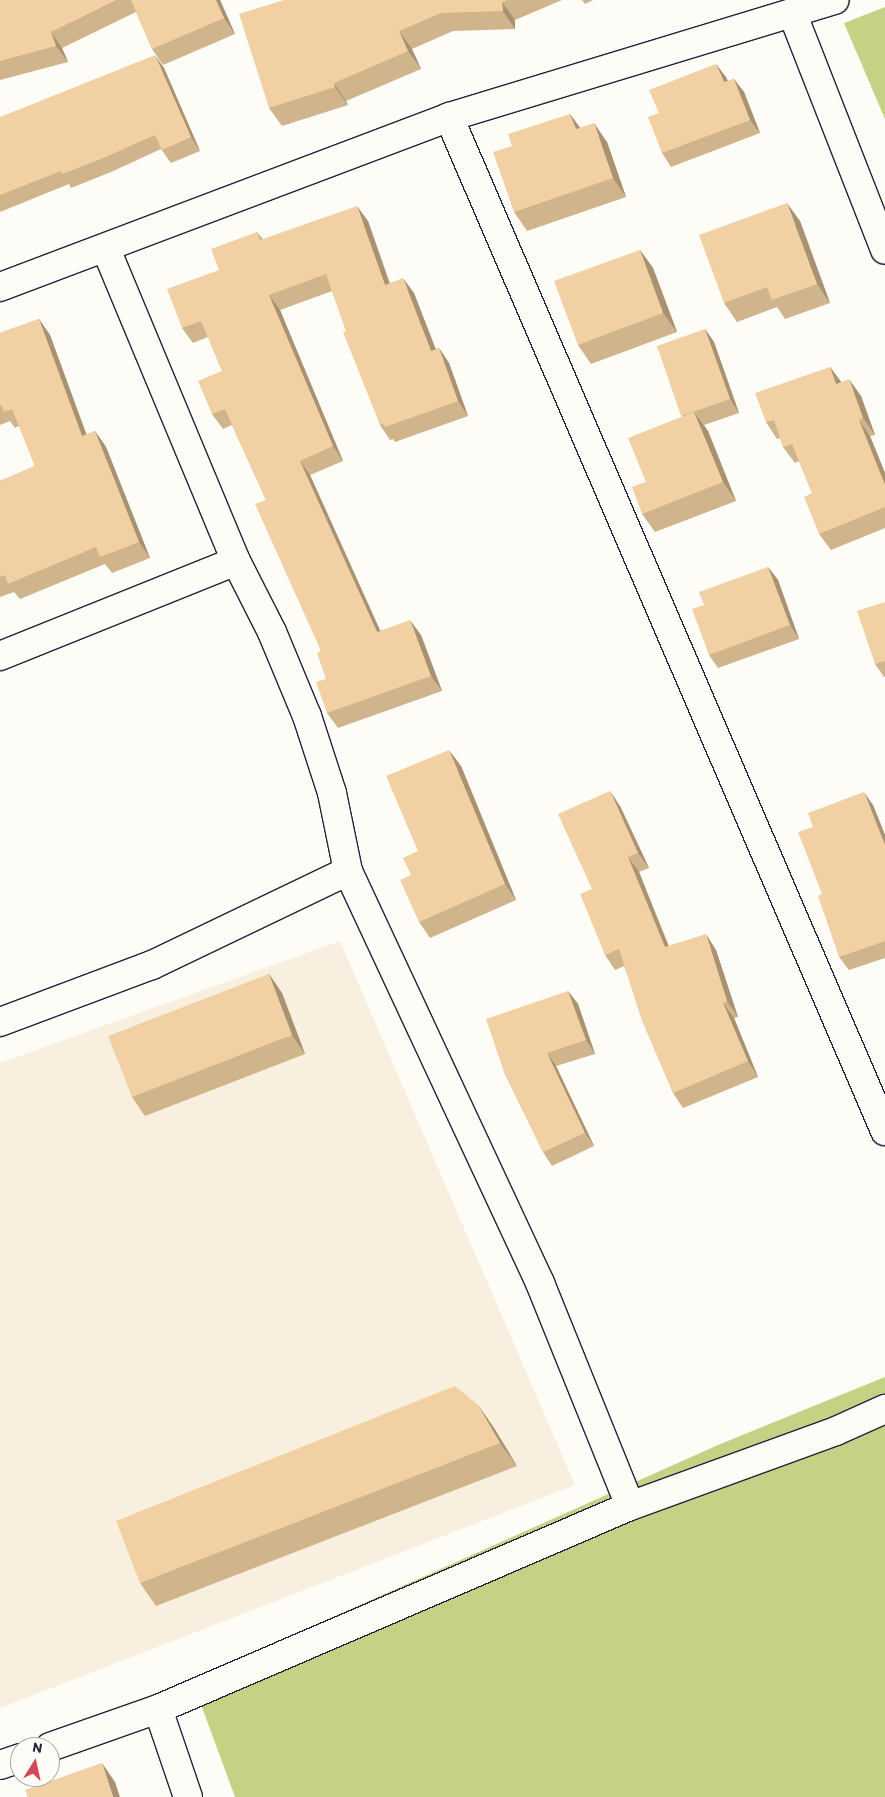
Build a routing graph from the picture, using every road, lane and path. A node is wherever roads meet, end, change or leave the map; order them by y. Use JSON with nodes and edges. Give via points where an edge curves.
{"nodes":[{"id":1,"x":835,"y":0,"type":"edge"},
{"id":2,"x":793,"y":15,"type":"junction"},
{"id":3,"x":449,"y":117,"type":"junction"},
{"id":4,"x":106,"y":249,"type":"junction"},
{"id":5,"x":885,"y":250,"type":"edge"},
{"id":6,"x":0,"y":287,"type":"edge"},
{"id":7,"x":236,"y":561,"type":"junction"},
{"id":8,"x":0,"y":656,"type":"edge"},
{"id":9,"x":348,"y":871,"type":"junction"},
{"id":10,"x":0,"y":1022,"type":"edge"},
{"id":11,"x":885,"y":1131,"type":"edge"},
{"id":12,"x":885,"y":1409,"type":"edge"},
{"id":13,"x":630,"y":1506,"type":"junction"},
{"id":14,"x":158,"y":1709,"type":"junction"},
{"id":15,"x":60,"y":1743,"type":"edge"},
{"id":16,"x":188,"y":1797,"type":"edge"}],
"edges":[{"from":1,"to":2,"type":"street"},
{"from":2,"to":3,"type":"street"},
{"from":2,"to":5,"type":"street"},
{"from":3,"to":4,"type":"street"},
{"from":3,"to":11,"type":"street"},
{"from":4,"to":6,"type":"street"},
{"from":4,"to":7,"type":"street"},
{"from":7,"to":8,"type":"street"},
{"from":7,"to":9,"type":"street","via":[[272,632],[307,716],[332,793]]},
{"from":9,"to":10,"type":"street","via":[[152,965]]},
{"from":9,"to":13,"type":"street","via":[[540,1283]]},
{"from":12,"to":13,"type":"street","via":[[836,1431]]},
{"from":13,"to":14,"type":"street"},
{"from":14,"to":15,"type":"street"},
{"from":14,"to":16,"type":"street"}]}
